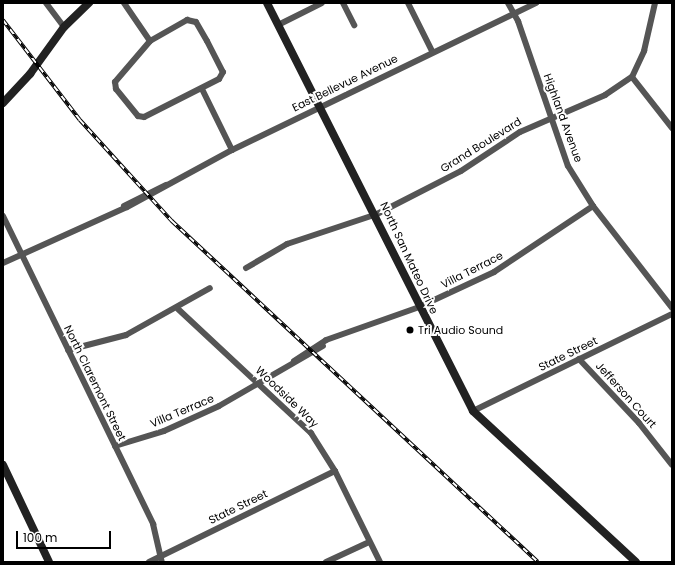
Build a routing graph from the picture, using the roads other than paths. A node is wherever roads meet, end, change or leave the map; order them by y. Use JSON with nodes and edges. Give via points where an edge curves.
{"nodes":[{"id":1,"x":46,"y":3,"type":"edge"},
{"id":2,"x":89,"y":3,"type":"edge"},
{"id":3,"x":124,"y":3,"type":"edge"},
{"id":4,"x":267,"y":3,"type":"edge"},
{"id":5,"x":322,"y":3,"type":"edge"},
{"id":6,"x":342,"y":3,"type":"edge"},
{"id":7,"x":408,"y":3,"type":"edge"},
{"id":8,"x":508,"y":3,"type":"edge"},
{"id":9,"x":536,"y":3,"type":"edge"},
{"id":10,"x":655,"y":3,"type":"edge"},
{"id":11,"x":514,"y":14,"type":"junction"},
{"id":12,"x":278,"y":25,"type":"junction"},
{"id":13,"x":354,"y":25,"type":"dead end"},
{"id":14,"x":64,"y":27,"type":"junction"},
{"id":15,"x":150,"y":41,"type":"junction"},
{"id":16,"x":432,"y":51,"type":"junction"},
{"id":17,"x":632,"y":77,"type":"junction"},
{"id":18,"x":202,"y":89,"type":"junction"},
{"id":19,"x":3,"y":103,"type":"edge"},
{"id":20,"x":321,"y":106,"type":"junction"},
{"id":21,"x":551,"y":116,"type":"junction"},
{"id":22,"x":672,"y":128,"type":"edge"},
{"id":23,"x":232,"y":150,"type":"junction"},
{"id":24,"x":593,"y":206,"type":"junction"},
{"id":25,"x":377,"y":214,"type":"junction"},
{"id":26,"x":3,"y":216,"type":"edge"},
{"id":27,"x":22,"y":254,"type":"junction"},
{"id":28,"x":3,"y":263,"type":"edge"},
{"id":29,"x":246,"y":268,"type":"dead end"},
{"id":30,"x":210,"y":288,"type":"dead end"},
{"id":31,"x":419,"y":308,"type":"junction"},
{"id":32,"x":672,"y":308,"type":"edge"},
{"id":33,"x":178,"y":309,"type":"junction"},
{"id":34,"x":672,"y":314,"type":"edge"},
{"id":35,"x":68,"y":350,"type":"junction"},
{"id":36,"x":579,"y":359,"type":"junction"},
{"id":37,"x":260,"y":384,"type":"junction"},
{"id":38,"x":473,"y":411,"type":"junction"},
{"id":39,"x":115,"y":446,"type":"junction"},
{"id":40,"x":672,"y":464,"type":"edge"},
{"id":41,"x":3,"y":465,"type":"edge"},
{"id":42,"x":334,"y":471,"type":"junction"},
{"id":43,"x":368,"y":542,"type":"junction"},
{"id":44,"x":161,"y":559,"type":"edge"},
{"id":45,"x":50,"y":562,"type":"edge"},
{"id":46,"x":150,"y":562,"type":"edge"},
{"id":47,"x":326,"y":562,"type":"edge"},
{"id":48,"x":380,"y":562,"type":"edge"},
{"id":49,"x":636,"y":562,"type":"edge"}],
"edges":[{"from":1,"to":14,"type":"street"},
{"from":2,"to":14,"type":"main road"},
{"from":3,"to":15,"type":"street"},
{"from":4,"to":12,"type":"main road","name":"North San Mateo Drive"},
{"from":5,"to":12,"type":"street"},
{"from":6,"to":13,"type":"street"},
{"from":7,"to":16,"type":"street"},
{"from":8,"to":11,"type":"street","name":"Highland Avenue"},
{"from":9,"to":11,"type":"street","name":"East Bellevue Avenue"},
{"from":10,"to":17,"type":"street","via":[[644,51]]},
{"from":11,"to":16,"type":"street","name":"East Bellevue Avenue"},
{"from":11,"to":21,"type":"street","name":"Highland Avenue"},
{"from":12,"to":20,"type":"main road","name":"North San Mateo Drive"},
{"from":14,"to":19,"type":"main road","via":[[30,74]]},
{"from":15,"to":18,"type":"street","via":[[187,20],[196,22],[223,72],[219,79]]},
{"from":15,"to":18,"type":"street","via":[[115,82],[116,89],[138,116],[144,117]]},
{"from":16,"to":20,"type":"street","name":"East Bellevue Avenue"},
{"from":17,"to":21,"type":"street","name":"Grand Boulevard","via":[[605,95]]},
{"from":17,"to":22,"type":"street"},
{"from":18,"to":23,"type":"street"},
{"from":20,"to":23,"type":"street","name":"East Bellevue Avenue"},
{"from":20,"to":25,"type":"main road","name":"North San Mateo Drive"},
{"from":21,"to":24,"type":"street","name":"Highland Avenue","via":[[568,166]]},
{"from":21,"to":25,"type":"street","name":"Grand Boulevard","via":[[461,171]]},
{"from":23,"to":27,"type":"street","name":"East Bellevue Avenue","via":[[124,206]]},
{"from":24,"to":31,"type":"street","name":"Villa Terrace","via":[[494,272]]},
{"from":24,"to":32,"type":"street","name":"Highland Avenue"},
{"from":25,"to":29,"type":"street","name":"Grand Boulevard","via":[[287,244]]},
{"from":25,"to":31,"type":"main road","name":"North San Mateo Drive"},
{"from":26,"to":27,"type":"street","name":"North Claremont Street"},
{"from":27,"to":28,"type":"street","name":"East Bellevue Avenue"},
{"from":27,"to":35,"type":"street","name":"North Claremont Street"},
{"from":30,"to":33,"type":"street"},
{"from":31,"to":37,"type":"street","name":"Villa Terrace","via":[[328,341]]},
{"from":31,"to":38,"type":"main road","name":"North San Mateo Drive"},
{"from":33,"to":35,"type":"street","via":[[126,335]]},
{"from":33,"to":37,"type":"street","name":"Woodside Way"},
{"from":34,"to":36,"type":"street","name":"State Street"},
{"from":35,"to":39,"type":"street","name":"North Claremont Street"},
{"from":36,"to":38,"type":"street","name":"State Street"},
{"from":36,"to":40,"type":"street","name":"Jefferson Court","via":[[639,423]]},
{"from":37,"to":39,"type":"street","name":"Villa Terrace","via":[[164,431]]},
{"from":37,"to":42,"type":"street","name":"Woodside Way","via":[[311,433]]},
{"from":38,"to":49,"type":"main road","name":"North San Mateo Drive"},
{"from":39,"to":44,"type":"street","name":"North Claremont Street","via":[[153,524]]},
{"from":41,"to":45,"type":"main road"},
{"from":42,"to":43,"type":"street","name":"Woodside Way"},
{"from":42,"to":44,"type":"street","name":"State Street"},
{"from":43,"to":47,"type":"street"},
{"from":43,"to":48,"type":"street","name":"Woodside Way"},
{"from":44,"to":46,"type":"street","name":"State Street"}]}
